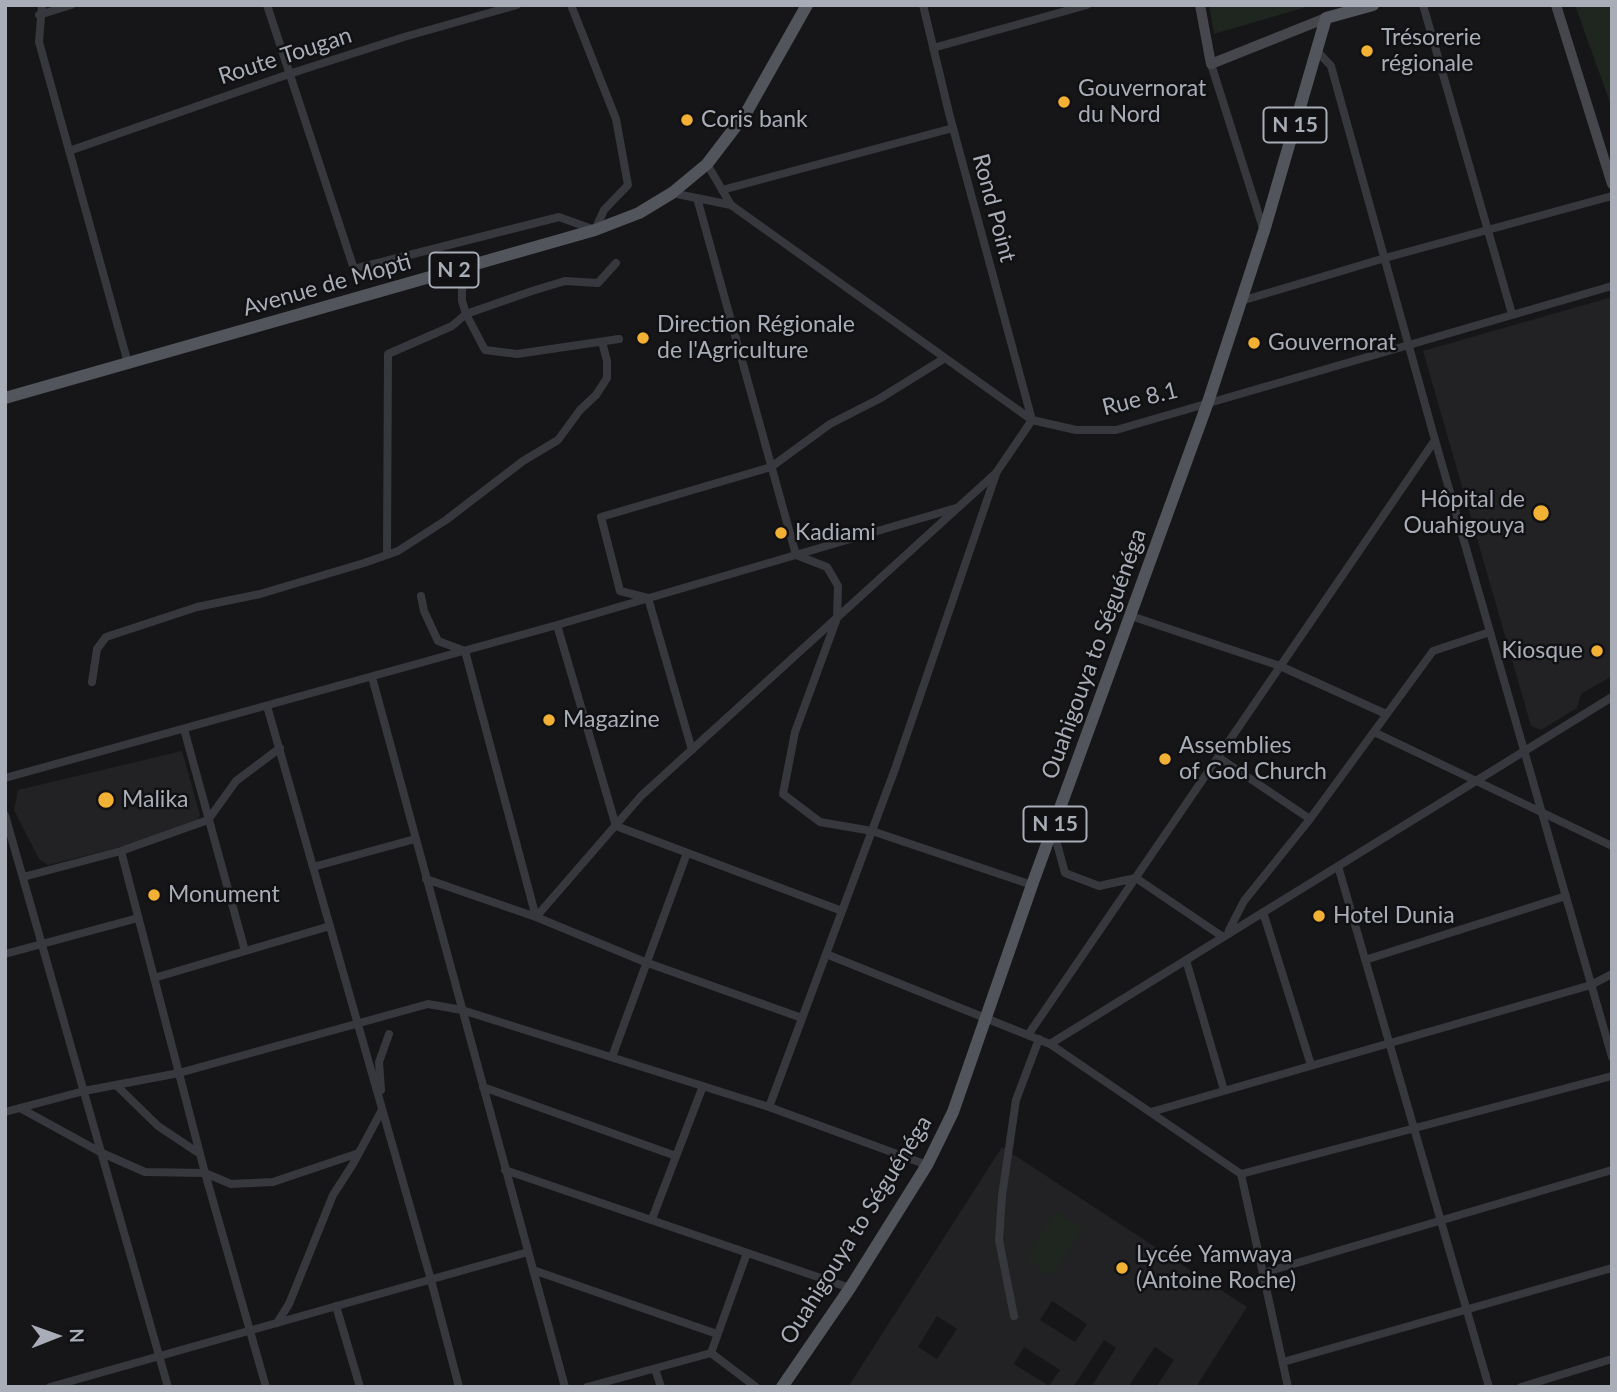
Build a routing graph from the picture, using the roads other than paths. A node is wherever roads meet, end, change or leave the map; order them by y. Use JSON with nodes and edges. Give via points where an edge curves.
{"nodes":[{"id":1,"x":42,"y":5,"type":"edge"},
{"id":2,"x":71,"y":5,"type":"edge"},
{"id":3,"x":267,"y":5,"type":"edge"},
{"id":4,"x":517,"y":5,"type":"edge"},
{"id":5,"x":571,"y":5,"type":"edge"},
{"id":6,"x":807,"y":5,"type":"edge"},
{"id":7,"x":923,"y":5,"type":"edge"},
{"id":8,"x":1087,"y":5,"type":"edge"},
{"id":9,"x":1200,"y":5,"type":"edge"},
{"id":10,"x":1373,"y":5,"type":"edge"},
{"id":11,"x":1423,"y":5,"type":"edge"},
{"id":12,"x":1556,"y":5,"type":"edge"},
{"id":13,"x":39,"y":15,"type":"junction"},
{"id":14,"x":1326,"y":18,"type":"junction"},
{"id":15,"x":933,"y":48,"type":"junction"},
{"id":16,"x":1317,"y":51,"type":"junction"},
{"id":17,"x":1211,"y":64,"type":"junction"},
{"id":18,"x":289,"y":74,"type":"junction"},
{"id":19,"x":953,"y":128,"type":"junction"},
{"id":20,"x":69,"y":150,"type":"junction"},
{"id":21,"x":707,"y":164,"type":"junction"},
{"id":22,"x":1612,"y":184,"type":"edge"},
{"id":23,"x":722,"y":190,"type":"junction"},
{"id":24,"x":672,"y":193,"type":"junction"},
{"id":25,"x":1612,"y":196,"type":"edge"},
{"id":26,"x":697,"y":198,"type":"junction"},
{"id":27,"x":731,"y":205,"type":"junction"},
{"id":28,"x":1488,"y":229,"type":"junction"},
{"id":29,"x":595,"y":230,"type":"junction"},
{"id":30,"x":1264,"y":231,"type":"junction"},
{"id":31,"x":1385,"y":258,"type":"junction"},
{"id":32,"x":616,"y":263,"type":"dead end"},
{"id":33,"x":468,"y":266,"type":"junction"},
{"id":34,"x":1612,"y":286,"type":"edge"},
{"id":35,"x":1241,"y":301,"type":"junction"},
{"id":36,"x":466,"y":314,"type":"junction"},
{"id":37,"x":1512,"y":314,"type":"junction"},
{"id":38,"x":619,"y":339,"type":"dead end"},
{"id":39,"x":602,"y":342,"type":"junction"},
{"id":40,"x":1410,"y":344,"type":"junction"},
{"id":41,"x":945,"y":358,"type":"junction"},
{"id":42,"x":128,"y":363,"type":"junction"},
{"id":43,"x":5,"y":398,"type":"edge"},
{"id":44,"x":1208,"y":402,"type":"junction"},
{"id":45,"x":1032,"y":420,"type":"junction"},
{"id":46,"x":1435,"y":440,"type":"junction"},
{"id":47,"x":771,"y":467,"type":"junction"},
{"id":48,"x":996,"y":473,"type":"junction"},
{"id":49,"x":958,"y":508,"type":"junction"},
{"id":50,"x":387,"y":555,"type":"junction"},
{"id":51,"x":796,"y":555,"type":"junction"},
{"id":52,"x":421,"y":597,"type":"dead end"},
{"id":53,"x":648,"y":598,"type":"junction"},
{"id":54,"x":1131,"y":616,"type":"junction"},
{"id":55,"x":837,"y":618,"type":"junction"},
{"id":56,"x":556,"y":625,"type":"junction"},
{"id":57,"x":1490,"y":632,"type":"junction"},
{"id":58,"x":465,"y":651,"type":"junction"},
{"id":59,"x":1280,"y":666,"type":"junction"},
{"id":60,"x":372,"y":677,"type":"junction"},
{"id":61,"x":92,"y":682,"type":"dead end"},
{"id":62,"x":1612,"y":697,"type":"edge"},
{"id":63,"x":267,"y":706,"type":"junction"},
{"id":64,"x":1386,"y":714,"type":"junction"},
{"id":65,"x":184,"y":729,"type":"junction"},
{"id":66,"x":1374,"y":732,"type":"junction"},
{"id":67,"x":280,"y":748,"type":"junction"},
{"id":68,"x":692,"y":750,"type":"junction"},
{"id":69,"x":1525,"y":750,"type":"junction"},
{"id":70,"x":1218,"y":757,"type":"junction"},
{"id":71,"x":5,"y":778,"type":"edge"},
{"id":72,"x":1476,"y":780,"type":"junction"},
{"id":73,"x":1543,"y":814,"type":"junction"},
{"id":74,"x":5,"y":815,"type":"edge"},
{"id":75,"x":1310,"y":819,"type":"junction"},
{"id":76,"x":208,"y":820,"type":"junction"},
{"id":77,"x":616,"y":826,"type":"junction"},
{"id":78,"x":1054,"y":829,"type":"junction"},
{"id":79,"x":872,"y":831,"type":"junction"},
{"id":80,"x":415,"y":839,"type":"junction"},
{"id":81,"x":1612,"y":846,"type":"edge"},
{"id":82,"x":121,"y":851,"type":"junction"},
{"id":83,"x":687,"y":853,"type":"junction"},
{"id":84,"x":1338,"y":866,"type":"junction"},
{"id":85,"x":313,"y":867,"type":"junction"},
{"id":86,"x":23,"y":877,"type":"junction"},
{"id":87,"x":1136,"y":877,"type":"junction"},
{"id":88,"x":426,"y":879,"type":"junction"},
{"id":89,"x":1032,"y":885,"type":"junction"},
{"id":90,"x":1566,"y":896,"type":"junction"},
{"id":91,"x":842,"y":911,"type":"junction"},
{"id":92,"x":1263,"y":912,"type":"junction"},
{"id":93,"x":536,"y":917,"type":"junction"},
{"id":94,"x":138,"y":918,"type":"junction"},
{"id":95,"x":330,"y":926,"type":"junction"},
{"id":96,"x":1226,"y":934,"type":"junction"},
{"id":97,"x":42,"y":943,"type":"junction"},
{"id":98,"x":245,"y":951,"type":"junction"},
{"id":99,"x":5,"y":954,"type":"edge"},
{"id":100,"x":826,"y":954,"type":"junction"},
{"id":101,"x":1186,"y":960,"type":"junction"},
{"id":102,"x":1364,"y":960,"type":"junction"},
{"id":103,"x":645,"y":962,"type":"junction"},
{"id":104,"x":1612,"y":974,"type":"edge"},
{"id":105,"x":154,"y":978,"type":"junction"},
{"id":106,"x":1591,"y":985,"type":"junction"},
{"id":107,"x":462,"y":1010,"type":"junction"},
{"id":108,"x":802,"y":1017,"type":"junction"},
{"id":109,"x":985,"y":1018,"type":"junction"},
{"id":110,"x":358,"y":1025,"type":"junction"},
{"id":111,"x":389,"y":1034,"type":"dead end"},
{"id":112,"x":1028,"y":1035,"type":"junction"},
{"id":113,"x":1039,"y":1039,"type":"junction"},
{"id":114,"x":1387,"y":1042,"type":"junction"},
{"id":115,"x":1050,"y":1044,"type":"junction"},
{"id":116,"x":612,"y":1057,"type":"junction"},
{"id":117,"x":1612,"y":1057,"type":"edge"},
{"id":118,"x":1311,"y":1065,"type":"junction"},
{"id":119,"x":179,"y":1073,"type":"junction"},
{"id":120,"x":1612,"y":1076,"type":"edge"},
{"id":121,"x":116,"y":1085,"type":"junction"},
{"id":122,"x":703,"y":1086,"type":"junction"},
{"id":123,"x":483,"y":1087,"type":"junction"},
{"id":124,"x":1224,"y":1090,"type":"junction"},
{"id":125,"x":84,"y":1091,"type":"junction"},
{"id":126,"x":769,"y":1107,"type":"junction"},
{"id":127,"x":20,"y":1108,"type":"junction"},
{"id":128,"x":382,"y":1110,"type":"junction"},
{"id":129,"x":5,"y":1112,"type":"edge"},
{"id":130,"x":1151,"y":1112,"type":"junction"},
{"id":131,"x":1413,"y":1128,"type":"junction"},
{"id":132,"x":102,"y":1153,"type":"junction"},
{"id":133,"x":359,"y":1153,"type":"junction"},
{"id":134,"x":201,"y":1155,"type":"junction"},
{"id":135,"x":676,"y":1156,"type":"junction"},
{"id":136,"x":927,"y":1165,"type":"junction"},
{"id":137,"x":505,"y":1170,"type":"junction"},
{"id":138,"x":1612,"y":1170,"type":"edge"},
{"id":139,"x":205,"y":1173,"type":"junction"},
{"id":140,"x":1241,"y":1174,"type":"junction"},
{"id":141,"x":652,"y":1219,"type":"junction"},
{"id":142,"x":1440,"y":1219,"type":"junction"},
{"id":143,"x":528,"y":1252,"type":"junction"},
{"id":144,"x":747,"y":1253,"type":"junction"},
{"id":145,"x":1612,"y":1268,"type":"edge"},
{"id":146,"x":533,"y":1270,"type":"junction"},
{"id":147,"x":1263,"y":1273,"type":"junction"},
{"id":148,"x":431,"y":1280,"type":"junction"},
{"id":149,"x":850,"y":1288,"type":"junction"},
{"id":150,"x":336,"y":1306,"type":"junction"},
{"id":151,"x":1466,"y":1310,"type":"junction"},
{"id":152,"x":1014,"y":1316,"type":"dead end"},
{"id":153,"x":276,"y":1323,"type":"junction"},
{"id":154,"x":250,"y":1330,"type":"junction"},
{"id":155,"x":717,"y":1334,"type":"junction"},
{"id":156,"x":711,"y":1353,"type":"junction"},
{"id":157,"x":160,"y":1356,"type":"junction"},
{"id":158,"x":1612,"y":1359,"type":"edge"},
{"id":159,"x":1283,"y":1362,"type":"junction"},
{"id":160,"x":655,"y":1369,"type":"junction"},
{"id":161,"x":50,"y":1387,"type":"edge"},
{"id":162,"x":169,"y":1387,"type":"edge"},
{"id":163,"x":266,"y":1387,"type":"edge"},
{"id":164,"x":360,"y":1387,"type":"edge"},
{"id":165,"x":459,"y":1387,"type":"edge"},
{"id":166,"x":565,"y":1387,"type":"edge"},
{"id":167,"x":587,"y":1387,"type":"edge"},
{"id":168,"x":661,"y":1387,"type":"edge"},
{"id":169,"x":756,"y":1387,"type":"edge"},
{"id":170,"x":782,"y":1387,"type":"edge"},
{"id":171,"x":1288,"y":1387,"type":"edge"},
{"id":172,"x":1489,"y":1387,"type":"edge"},
{"id":173,"x":1521,"y":1387,"type":"edge"}],
"edges":[{"from":1,"to":13,"type":"street"},
{"from":2,"to":13,"type":"street"},
{"from":3,"to":18,"type":"street"},
{"from":4,"to":18,"type":"street","name":"Route Tougan"},
{"from":5,"to":29,"type":"street","via":[[616,119],[628,185],[604,210]]},
{"from":6,"to":21,"type":"main road","name":"Avenue de Mopti","number":"N 2","via":[[746,113]]},
{"from":7,"to":15,"type":"street","name":"Rond Point"},
{"from":8,"to":15,"type":"street"},
{"from":9,"to":17,"type":"main road"},
{"from":10,"to":14,"type":"main road"},
{"from":11,"to":28,"type":"street"},
{"from":12,"to":22,"type":"main road"},
{"from":13,"to":20,"type":"street","via":[[39,42]]},
{"from":14,"to":16,"type":"main road","name":"Ouahigouya to Séguénéga","number":"N 15"},
{"from":14,"to":17,"type":"main road"},
{"from":15,"to":19,"type":"street","name":"Rond Point"},
{"from":16,"to":30,"type":"main road","name":"Ouahigouya to Séguénéga","number":"N 15"},
{"from":16,"to":31,"type":"street","via":[[1331,66]]},
{"from":17,"to":30,"type":"street"},
{"from":18,"to":20,"type":"street","name":"Route Tougan"},
{"from":18,"to":29,"type":"street","via":[[354,269],[559,216]]},
{"from":19,"to":23,"type":"street"},
{"from":19,"to":45,"type":"street","name":"Rond Point"},
{"from":20,"to":42,"type":"street"},
{"from":21,"to":23,"type":"street","name":"Rue 8.1"},
{"from":21,"to":24,"type":"main road","name":"Avenue de Mopti","number":"N 2"},
{"from":23,"to":27,"type":"street","name":"Rue 8.1"},
{"from":24,"to":26,"type":"street","name":"Rue 8.1"},
{"from":24,"to":29,"type":"main road","name":"Avenue de Mopti","number":"N 2","via":[[639,213]]},
{"from":25,"to":28,"type":"street"},
{"from":26,"to":27,"type":"street","name":"Rue 8.1"},
{"from":26,"to":47,"type":"street"},
{"from":27,"to":41,"type":"street","name":"Rue 8.1"},
{"from":28,"to":31,"type":"street"},
{"from":28,"to":37,"type":"street"},
{"from":29,"to":33,"type":"main road","name":"Avenue de Mopti","number":"N 2"},
{"from":30,"to":35,"type":"main road","name":"Ouahigouya to Séguénéga","number":"N 15"},
{"from":31,"to":35,"type":"street"},
{"from":31,"to":40,"type":"street"},
{"from":32,"to":36,"type":"street","via":[[598,283],[565,281]]},
{"from":33,"to":36,"type":"street","via":[[462,290]]},
{"from":33,"to":42,"type":"main road","name":"Avenue de Mopti","number":"N 2"},
{"from":34,"to":37,"type":"street","name":"Rue 8.1"},
{"from":35,"to":44,"type":"main road","name":"Ouahigouya to Séguénéga","number":"N 15"},
{"from":36,"to":39,"type":"street","via":[[485,350],[517,354]]},
{"from":36,"to":50,"type":"street","via":[[452,326],[388,354]]},
{"from":37,"to":40,"type":"street","name":"Rue 8.1"},
{"from":38,"to":39,"type":"street"},
{"from":39,"to":50,"type":"street","via":[[607,377],[558,440],[446,520]]},
{"from":40,"to":44,"type":"street","name":"Rue 8.1"},
{"from":40,"to":46,"type":"street"},
{"from":41,"to":45,"type":"street","name":"Rue 8.1"},
{"from":41,"to":47,"type":"street","via":[[830,424]]},
{"from":42,"to":43,"type":"main road","name":"Avenue de Mopti","number":"N 2"},
{"from":44,"to":45,"type":"street","name":"Rue 8.1","via":[[1116,430],[1076,430]]},
{"from":44,"to":54,"type":"main road","name":"Ouahigouya to Séguénéga","number":"N 15"},
{"from":45,"to":48,"type":"street"},
{"from":46,"to":57,"type":"street"},
{"from":46,"to":59,"type":"street"},
{"from":47,"to":51,"type":"street"},
{"from":47,"to":53,"type":"street","via":[[601,517],[620,591]]},
{"from":48,"to":49,"type":"street"},
{"from":48,"to":79,"type":"street"},
{"from":49,"to":51,"type":"street"},
{"from":49,"to":55,"type":"street"},
{"from":50,"to":61,"type":"street","via":[[106,637],[97,649]]},
{"from":51,"to":53,"type":"street"},
{"from":51,"to":55,"type":"street","via":[[827,567],[838,586]]},
{"from":52,"to":58,"type":"street","via":[[438,641]]},
{"from":53,"to":56,"type":"street"},
{"from":53,"to":68,"type":"street"},
{"from":54,"to":59,"type":"street"},
{"from":54,"to":78,"type":"main road","name":"Ouahigouya to Séguénéga","number":"N 15"},
{"from":55,"to":68,"type":"street"},
{"from":55,"to":79,"type":"street","via":[[795,732],[783,794],[820,822]]},
{"from":56,"to":58,"type":"street"},
{"from":56,"to":77,"type":"street"},
{"from":57,"to":64,"type":"street","via":[[1433,651]]},
{"from":57,"to":69,"type":"street"},
{"from":58,"to":60,"type":"street"},
{"from":58,"to":93,"type":"street"},
{"from":59,"to":64,"type":"street"},
{"from":59,"to":70,"type":"street"},
{"from":60,"to":63,"type":"street"},
{"from":60,"to":80,"type":"street"},
{"from":62,"to":69,"type":"street"},
{"from":63,"to":65,"type":"street"},
{"from":63,"to":67,"type":"street"},
{"from":64,"to":66,"type":"street"},
{"from":65,"to":71,"type":"street"},
{"from":65,"to":76,"type":"street"},
{"from":66,"to":72,"type":"street"},
{"from":66,"to":75,"type":"street"},
{"from":67,"to":76,"type":"street","via":[[236,781]]},
{"from":67,"to":85,"type":"street"},
{"from":68,"to":77,"type":"street","via":[[641,796]]},
{"from":69,"to":72,"type":"street"},
{"from":69,"to":73,"type":"street"},
{"from":70,"to":75,"type":"street"},
{"from":70,"to":87,"type":"street"},
{"from":72,"to":73,"type":"street"},
{"from":72,"to":84,"type":"street"},
{"from":73,"to":81,"type":"street"},
{"from":73,"to":90,"type":"street"},
{"from":74,"to":86,"type":"street"},
{"from":75,"to":96,"type":"street","via":[[1244,901]]},
{"from":76,"to":82,"type":"street"},
{"from":76,"to":98,"type":"street"},
{"from":77,"to":83,"type":"street"},
{"from":77,"to":93,"type":"street"},
{"from":78,"to":87,"type":"street","via":[[1065,873],[1100,886]]},
{"from":78,"to":89,"type":"main road","name":"Ouahigouya to Séguénéga","number":"N 15"},
{"from":79,"to":89,"type":"street"},
{"from":79,"to":91,"type":"street"},
{"from":80,"to":85,"type":"street"},
{"from":80,"to":88,"type":"street"},
{"from":82,"to":86,"type":"street"},
{"from":82,"to":94,"type":"street"},
{"from":83,"to":91,"type":"street"},
{"from":83,"to":103,"type":"street"},
{"from":84,"to":92,"type":"street"},
{"from":84,"to":102,"type":"street"},
{"from":85,"to":95,"type":"street"},
{"from":86,"to":97,"type":"street"},
{"from":87,"to":96,"type":"street"},
{"from":87,"to":112,"type":"street"},
{"from":88,"to":93,"type":"street"},
{"from":88,"to":107,"type":"street"},
{"from":89,"to":109,"type":"main road","name":"Ouahigouya to Séguénéga","number":"N 15"},
{"from":90,"to":102,"type":"street"},
{"from":90,"to":106,"type":"street"},
{"from":91,"to":100,"type":"street"},
{"from":92,"to":96,"type":"street"},
{"from":92,"to":118,"type":"street"},
{"from":93,"to":103,"type":"street"},
{"from":94,"to":97,"type":"street"},
{"from":94,"to":105,"type":"street"},
{"from":95,"to":98,"type":"street"},
{"from":95,"to":110,"type":"street"},
{"from":96,"to":101,"type":"street"},
{"from":97,"to":99,"type":"street"},
{"from":97,"to":125,"type":"street"},
{"from":98,"to":105,"type":"street"},
{"from":100,"to":108,"type":"street"},
{"from":100,"to":109,"type":"street"},
{"from":101,"to":115,"type":"street"},
{"from":101,"to":124,"type":"street"},
{"from":102,"to":114,"type":"street"},
{"from":103,"to":108,"type":"street"},
{"from":103,"to":116,"type":"street"},
{"from":104,"to":106,"type":"street"},
{"from":105,"to":119,"type":"street"},
{"from":106,"to":114,"type":"street"},
{"from":106,"to":117,"type":"street"},
{"from":107,"to":110,"type":"street","via":[[428,1004]]},
{"from":107,"to":116,"type":"street"},
{"from":107,"to":123,"type":"street"},
{"from":108,"to":126,"type":"street"},
{"from":109,"to":112,"type":"street"},
{"from":109,"to":136,"type":"main road","name":"Ouahigouya to Séguénéga","number":"N 15","via":[[953,1112]]},
{"from":110,"to":119,"type":"street"},
{"from":110,"to":128,"type":"street"},
{"from":111,"to":128,"type":"street","via":[[379,1062]]},
{"from":112,"to":113,"type":"street"},
{"from":113,"to":115,"type":"street"},
{"from":113,"to":152,"type":"street","via":[[1016,1100],[1002,1196],[999,1240]]},
{"from":114,"to":118,"type":"street"},
{"from":114,"to":131,"type":"street"},
{"from":115,"to":130,"type":"street"},
{"from":116,"to":122,"type":"street"},
{"from":118,"to":124,"type":"street"},
{"from":119,"to":121,"type":"street"},
{"from":119,"to":134,"type":"street"},
{"from":120,"to":131,"type":"street"},
{"from":121,"to":125,"type":"street"},
{"from":121,"to":134,"type":"street","via":[[158,1126]]},
{"from":122,"to":126,"type":"street"},
{"from":122,"to":135,"type":"street"},
{"from":123,"to":135,"type":"street"},
{"from":123,"to":137,"type":"street"},
{"from":124,"to":130,"type":"street"},
{"from":125,"to":127,"type":"street"},
{"from":125,"to":132,"type":"street"},
{"from":126,"to":136,"type":"street"},
{"from":127,"to":129,"type":"street"},
{"from":127,"to":132,"type":"street"},
{"from":128,"to":133,"type":"street"},
{"from":128,"to":148,"type":"street"},
{"from":130,"to":140,"type":"street"},
{"from":131,"to":140,"type":"street"},
{"from":131,"to":142,"type":"street"},
{"from":132,"to":139,"type":"street","via":[[145,1172]]},
{"from":132,"to":157,"type":"street"},
{"from":133,"to":139,"type":"street","via":[[273,1182],[230,1184]]},
{"from":133,"to":153,"type":"street","via":[[333,1195],[289,1304]]},
{"from":134,"to":139,"type":"street"},
{"from":135,"to":141,"type":"street"},
{"from":136,"to":149,"type":"main road","name":"Ouahigouya to Séguénéga","number":"N 15"},
{"from":137,"to":141,"type":"street"},
{"from":137,"to":143,"type":"street"},
{"from":138,"to":142,"type":"street"},
{"from":139,"to":154,"type":"street"},
{"from":140,"to":147,"type":"street"},
{"from":141,"to":144,"type":"street"},
{"from":142,"to":147,"type":"street"},
{"from":142,"to":151,"type":"street"},
{"from":143,"to":146,"type":"street"},
{"from":143,"to":148,"type":"street"},
{"from":144,"to":149,"type":"street"},
{"from":144,"to":155,"type":"street"},
{"from":145,"to":151,"type":"street"},
{"from":146,"to":155,"type":"street"},
{"from":146,"to":166,"type":"street"},
{"from":147,"to":159,"type":"street"},
{"from":148,"to":150,"type":"street"},
{"from":148,"to":165,"type":"street"},
{"from":149,"to":170,"type":"main road","name":"Ouahigouya to Séguénéga","number":"N 15"},
{"from":150,"to":153,"type":"street"},
{"from":150,"to":164,"type":"street"},
{"from":151,"to":159,"type":"street"},
{"from":151,"to":172,"type":"street"},
{"from":153,"to":154,"type":"street"},
{"from":154,"to":157,"type":"street"},
{"from":154,"to":163,"type":"street"},
{"from":155,"to":156,"type":"street"},
{"from":156,"to":160,"type":"street"},
{"from":156,"to":169,"type":"street"},
{"from":157,"to":161,"type":"street"},
{"from":157,"to":162,"type":"street"},
{"from":158,"to":173,"type":"street"},
{"from":159,"to":171,"type":"street"},
{"from":160,"to":167,"type":"street"},
{"from":160,"to":168,"type":"street"}]}
